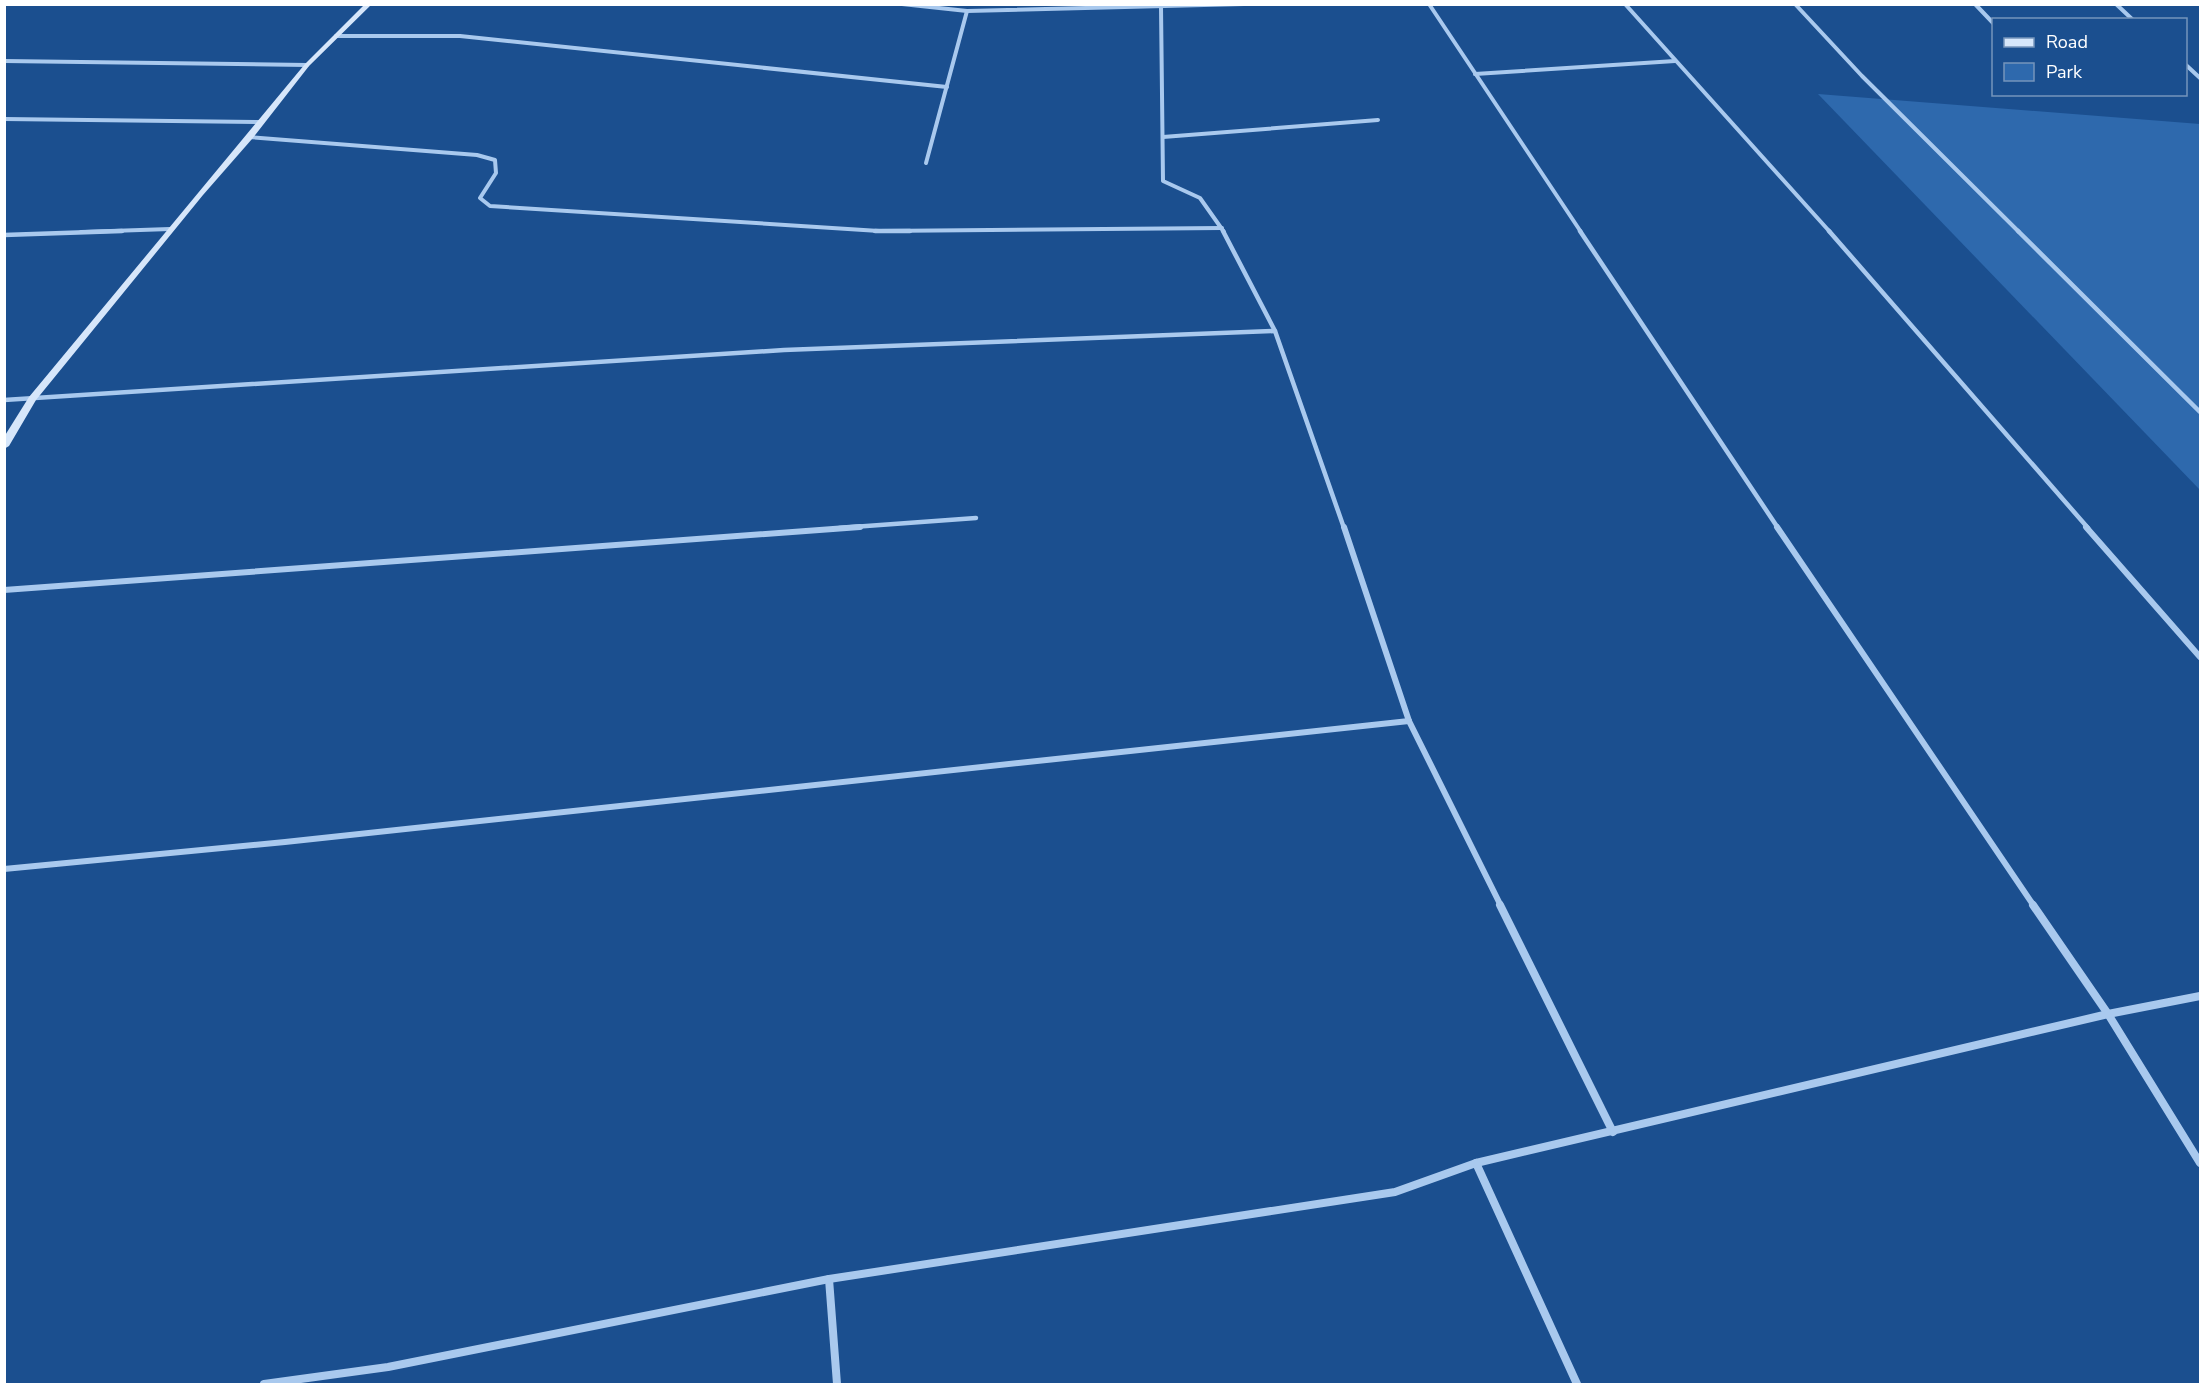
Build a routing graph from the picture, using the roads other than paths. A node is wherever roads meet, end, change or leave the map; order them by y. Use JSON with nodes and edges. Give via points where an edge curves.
{"nodes":[{"id":1,"x":369,"y":4,"type":"edge"},
{"id":2,"x":902,"y":4,"type":"edge"},
{"id":3,"x":1244,"y":4,"type":"edge"},
{"id":4,"x":1429,"y":4,"type":"edge"},
{"id":5,"x":1625,"y":4,"type":"edge"},
{"id":6,"x":1795,"y":4,"type":"edge"},
{"id":7,"x":1975,"y":4,"type":"edge"},
{"id":8,"x":2116,"y":4,"type":"edge"},
{"id":9,"x":1161,"y":7,"type":"junction"},
{"id":10,"x":967,"y":11,"type":"junction"},
{"id":11,"x":2131,"y":18,"type":"edge"},
{"id":12,"x":1992,"y":22,"type":"edge"},
{"id":13,"x":336,"y":36,"type":"junction"},
{"id":14,"x":4,"y":61,"type":"edge"},
{"id":15,"x":1675,"y":61,"type":"junction"},
{"id":16,"x":307,"y":64,"type":"junction"},
{"id":17,"x":2187,"y":66,"type":"edge"},
{"id":18,"x":1475,"y":74,"type":"junction"},
{"id":19,"x":2200,"y":78,"type":"edge"},
{"id":20,"x":947,"y":87,"type":"junction"},
{"id":21,"x":4,"y":119,"type":"edge"},
{"id":22,"x":1378,"y":120,"type":"dead end"},
{"id":23,"x":260,"y":122,"type":"junction"},
{"id":24,"x":249,"y":137,"type":"junction"},
{"id":25,"x":1163,"y":137,"type":"junction"},
{"id":26,"x":926,"y":163,"type":"dead end"},
{"id":27,"x":1222,"y":228,"type":"junction"},
{"id":28,"x":170,"y":230,"type":"junction"},
{"id":29,"x":4,"y":235,"type":"edge"},
{"id":30,"x":1275,"y":331,"type":"junction"},
{"id":31,"x":33,"y":399,"type":"junction"},
{"id":32,"x":4,"y":400,"type":"edge"},
{"id":33,"x":2200,"y":412,"type":"edge"},
{"id":34,"x":4,"y":446,"type":"edge"},
{"id":35,"x":976,"y":518,"type":"dead end"},
{"id":36,"x":4,"y":590,"type":"edge"},
{"id":37,"x":2200,"y":657,"type":"edge"},
{"id":38,"x":1409,"y":720,"type":"junction"},
{"id":39,"x":4,"y":869,"type":"edge"},
{"id":40,"x":2200,"y":996,"type":"edge"},
{"id":41,"x":2108,"y":1014,"type":"junction"},
{"id":42,"x":1613,"y":1132,"type":"junction"},
{"id":43,"x":1476,"y":1163,"type":"junction"},
{"id":44,"x":2200,"y":1163,"type":"edge"},
{"id":45,"x":829,"y":1279,"type":"junction"},
{"id":46,"x":264,"y":1384,"type":"edge"},
{"id":47,"x":837,"y":1384,"type":"edge"},
{"id":48,"x":1577,"y":1384,"type":"edge"}],
"edges":[{"from":1,"to":13,"type":"street"},
{"from":2,"to":10,"type":"street"},
{"from":3,"to":9,"type":"street"},
{"from":4,"to":18,"type":"street"},
{"from":5,"to":15,"type":"street"},
{"from":6,"to":33,"type":"street"},
{"from":7,"to":12,"type":"street"},
{"from":8,"to":11,"type":"street"},
{"from":9,"to":10,"type":"street"},
{"from":9,"to":25,"type":"street"},
{"from":10,"to":20,"type":"street"},
{"from":13,"to":16,"type":"street"},
{"from":13,"to":20,"type":"street","via":[[460,36]]},
{"from":14,"to":16,"type":"street"},
{"from":15,"to":18,"type":"street"},
{"from":15,"to":37,"type":"street","via":[[1836,238]]},
{"from":16,"to":23,"type":"street"},
{"from":17,"to":19,"type":"street"},
{"from":18,"to":41,"type":"street","via":[[1860,652]]},
{"from":20,"to":26,"type":"street"},
{"from":21,"to":23,"type":"street"},
{"from":22,"to":25,"type":"street"},
{"from":23,"to":24,"type":"street"},
{"from":24,"to":27,"type":"street","via":[[477,155],[495,160],[496,173],[480,198],[490,206],[879,231]]},
{"from":24,"to":28,"type":"street"},
{"from":25,"to":27,"type":"street","via":[[1163,181],[1200,198]]},
{"from":27,"to":30,"type":"street"},
{"from":28,"to":29,"type":"street"},
{"from":28,"to":31,"type":"street"},
{"from":30,"to":31,"type":"street","via":[[784,350]]},
{"from":30,"to":38,"type":"street"},
{"from":31,"to":32,"type":"street"},
{"from":31,"to":34,"type":"street"},
{"from":35,"to":36,"type":"street"},
{"from":38,"to":39,"type":"street"},
{"from":38,"to":42,"type":"street"},
{"from":40,"to":41,"type":"street"},
{"from":41,"to":42,"type":"street"},
{"from":41,"to":44,"type":"street"},
{"from":42,"to":43,"type":"street"},
{"from":43,"to":45,"type":"street","via":[[1395,1192]]},
{"from":43,"to":48,"type":"street"},
{"from":45,"to":46,"type":"street","via":[[388,1367]]},
{"from":45,"to":47,"type":"street"}]}
